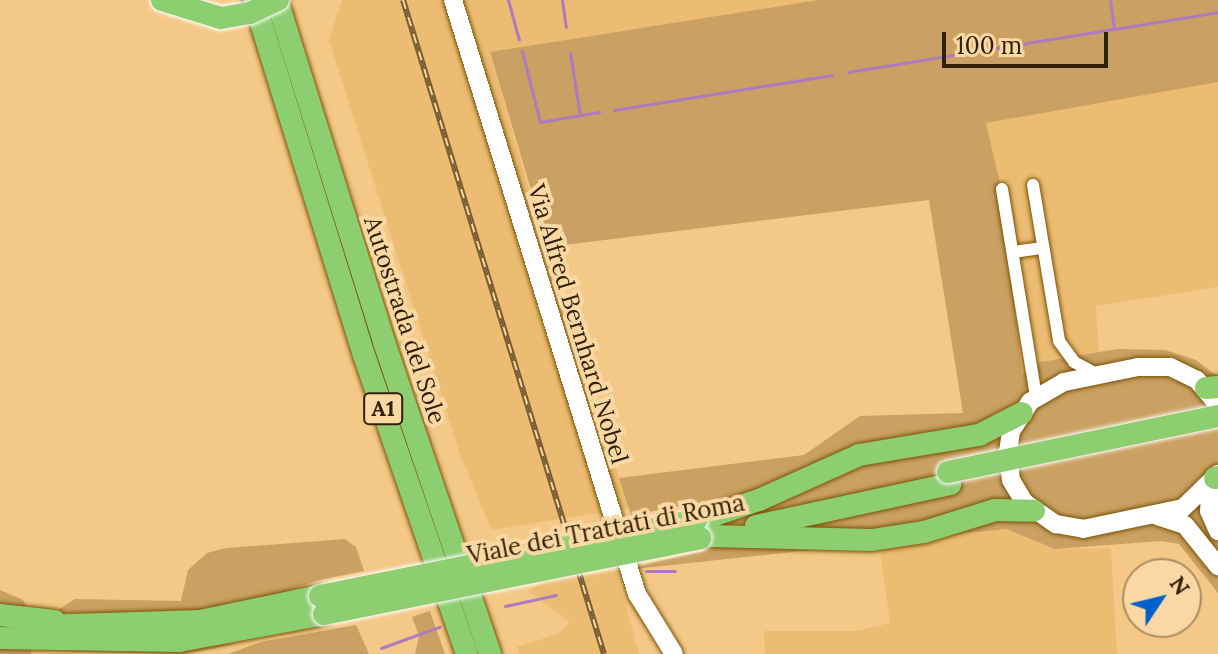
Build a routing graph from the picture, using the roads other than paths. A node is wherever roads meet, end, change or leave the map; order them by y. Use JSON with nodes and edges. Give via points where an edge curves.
{"nodes":[{"id":1,"x":162,"y":0,"type":"edge"},
{"id":2,"x":235,"y":0,"type":"edge"},
{"id":3,"x":254,"y":0,"type":"edge"},
{"id":4,"x":278,"y":0,"type":"edge"},
{"id":5,"x":292,"y":0,"type":"edge"},
{"id":6,"x":453,"y":0,"type":"edge"},
{"id":7,"x":303,"y":163,"type":"junction"},
{"id":8,"x":330,"y":175,"type":"junction"},
{"id":9,"x":1033,"y":185,"type":"dead end"},
{"id":10,"x":1002,"y":189,"type":"dead end"},
{"id":11,"x":1043,"y":248,"type":"junction"},
{"id":12,"x":1013,"y":252,"type":"junction"},
{"id":13,"x":1100,"y":375,"type":"junction"},
{"id":14,"x":1214,"y":393,"type":"edge"},
{"id":15,"x":1029,"y":405,"type":"junction"},
{"id":16,"x":1218,"y":416,"type":"edge"},
{"id":17,"x":1218,"y":427,"type":"edge"},
{"id":18,"x":949,"y":478,"type":"junction"},
{"id":19,"x":1215,"y":479,"type":"edge"},
{"id":20,"x":1034,"y":511,"type":"junction"},
{"id":21,"x":1155,"y":516,"type":"junction"},
{"id":22,"x":703,"y":528,"type":"junction"},
{"id":23,"x":1218,"y":531,"type":"edge"},
{"id":24,"x":1218,"y":566,"type":"edge"},
{"id":25,"x":0,"y":615,"type":"edge"},
{"id":26,"x":0,"y":626,"type":"edge"},
{"id":27,"x":82,"y":632,"type":"junction"},
{"id":28,"x":0,"y":638,"type":"edge"},
{"id":29,"x":0,"y":651,"type":"edge"},
{"id":30,"x":467,"y":654,"type":"edge"},
{"id":31,"x":490,"y":654,"type":"edge"},
{"id":32,"x":674,"y":654,"type":"edge"}],
"edges":[{"from":1,"to":4,"type":"highway","bridge":true,"via":[[221,18]]},
{"from":2,"to":7,"type":"highway"},
{"from":3,"to":7,"type":"highway","name":"Autostrada del Sole","number":"A1"},
{"from":4,"to":8,"type":"highway","name":"Autostrada del Sole","number":"A1"},
{"from":5,"to":8,"type":"highway"},
{"from":6,"to":32,"type":"street","name":"Via Alfred Bernhard Nobel","via":[[637,594]]},
{"from":7,"to":30,"type":"highway","name":"Autostrada del Sole","number":"A1"},
{"from":8,"to":31,"type":"highway","name":"Autostrada del Sole","number":"A1"},
{"from":9,"to":11,"type":"street"},
{"from":10,"to":12,"type":"street"},
{"from":11,"to":12,"type":"street"},
{"from":11,"to":13,"type":"street","via":[[1059,341],[1074,362]]},
{"from":12,"to":15,"type":"street"},
{"from":13,"to":14,"type":"street","via":[[1170,367]]},
{"from":13,"to":15,"type":"street","via":[[1055,385]]},
{"from":15,"to":20,"type":"street","via":[[1011,431],[1008,465],[1016,492]]},
{"from":15,"to":22,"type":"highway","via":[[979,435],[859,455]]},
{"from":16,"to":18,"type":"highway","name":"Viale dei Trattati di Roma","bridge":true},
{"from":17,"to":18,"type":"highway","name":"Viale dei Trattati di Roma"},
{"from":18,"to":22,"type":"highway","name":"Viale dei Trattati di Roma"},
{"from":19,"to":21,"type":"street","via":[[1183,508]]},
{"from":19,"to":23,"type":"street","via":[[1209,511]]},
{"from":20,"to":21,"type":"street","via":[[1056,524],[1083,529]]},
{"from":20,"to":22,"type":"highway","via":[[995,510],[924,532],[872,540]]},
{"from":21,"to":24,"type":"street","via":[[1185,525]]},
{"from":22,"to":27,"type":"highway","name":"Viale dei Trattati di Roma","bridge":true,"via":[[322,605],[179,641]]},
{"from":25,"to":27,"type":"highway"},
{"from":26,"to":27,"type":"highway","name":"Viale dei Trattati di Roma"},
{"from":27,"to":28,"type":"highway","name":"Viale dei Trattati di Roma"},
{"from":27,"to":29,"type":"highway"}]}
